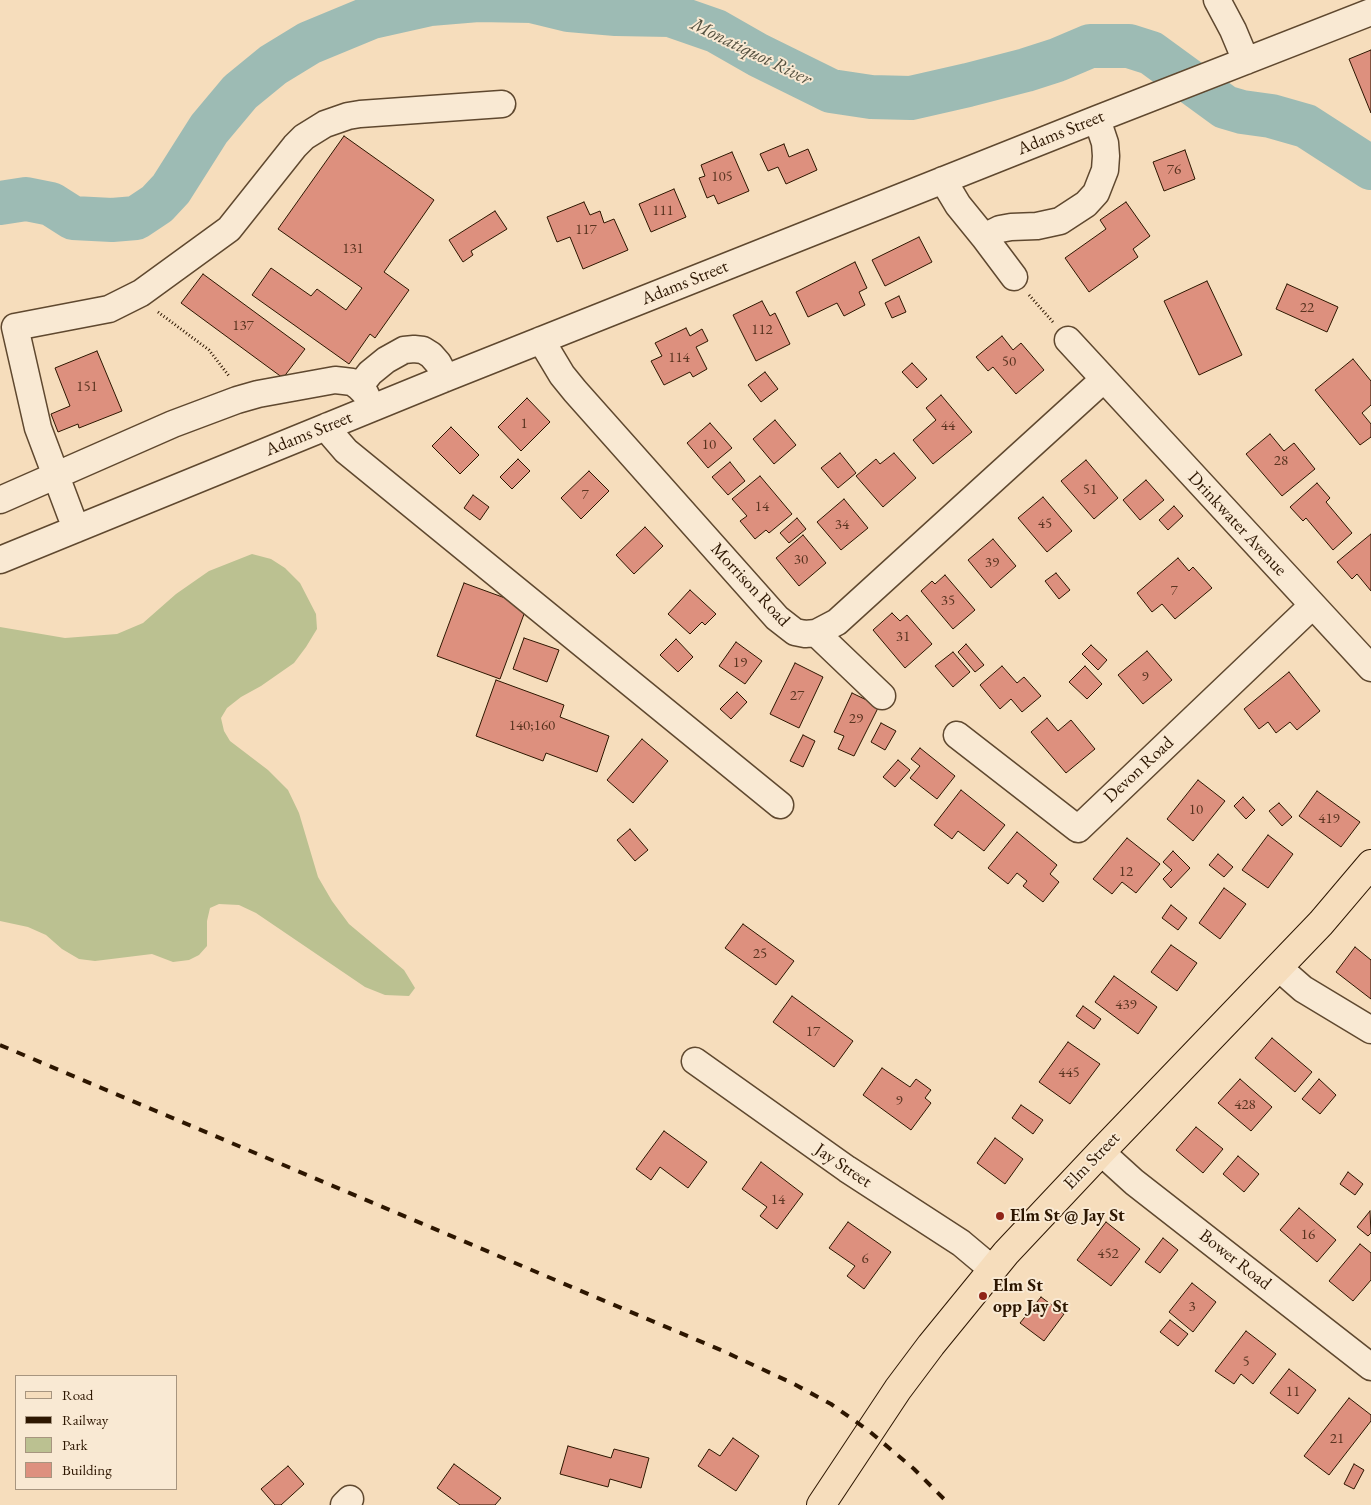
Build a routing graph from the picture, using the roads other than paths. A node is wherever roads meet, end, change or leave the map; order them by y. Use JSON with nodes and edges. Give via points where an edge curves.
{"nodes":[{"id":1,"x":1217,"y":0,"type":"edge"},
{"id":2,"x":1371,"y":12,"type":"edge"},
{"id":3,"x":1246,"y":61,"type":"junction"},
{"id":4,"x":502,"y":104,"type":"dead end"},
{"id":5,"x":1097,"y":119,"type":"junction"},
{"id":6,"x":943,"y":180,"type":"junction"},
{"id":7,"x":984,"y":237,"type":"junction"},
{"id":8,"x":1014,"y":277,"type":"road end"},
{"id":9,"x":542,"y":340,"type":"junction"},
{"id":10,"x":1068,"y":340,"type":"road end"},
{"id":11,"x":446,"y":378,"type":"junction"},
{"id":12,"x":1104,"y":379,"type":"junction"},
{"id":13,"x":366,"y":398,"type":"junction"},
{"id":14,"x":328,"y":426,"type":"junction"},
{"id":15,"x":55,"y":475,"type":"junction"},
{"id":16,"x":2,"y":493,"type":"edge"},
{"id":17,"x":76,"y":529,"type":"junction"},
{"id":18,"x":0,"y":560,"type":"edge"},
{"id":19,"x":1312,"y":606,"type":"junction"},
{"id":20,"x":816,"y":633,"type":"junction"},
{"id":21,"x":1371,"y":668,"type":"edge"},
{"id":22,"x":882,"y":696,"type":"dead end"},
{"id":23,"x":956,"y":735,"type":"dead end"},
{"id":24,"x":780,"y":805,"type":"dead end"},
{"id":25,"x":1371,"y":864,"type":"edge"},
{"id":26,"x":1279,"y":968,"type":"junction"},
{"id":27,"x":1371,"y":1030,"type":"edge"},
{"id":28,"x":695,"y":1061,"type":"dead end"},
{"id":29,"x":1101,"y":1152,"type":"junction"},
{"id":30,"x":992,"y":1269,"type":"junction"},
{"id":31,"x":1371,"y":1367,"type":"edge"},
{"id":32,"x":821,"y":1505,"type":"edge"}],
"edges":[{"from":1,"to":3,"type":"street"},
{"from":2,"to":3,"type":"street","name":"Adams Street"},
{"from":3,"to":5,"type":"street","name":"Adams Street"},
{"from":4,"to":15,"type":"street","via":[[360,114],[320,127],[295,146],[229,229],[141,293],[109,309],[15,327],[38,428]]},
{"from":5,"to":6,"type":"street","name":"Adams Street"},
{"from":5,"to":7,"type":"street","via":[[1105,143],[1105,170],[1096,193],[1086,204],[1060,221],[1000,229]]},
{"from":6,"to":7,"type":"street"},
{"from":6,"to":9,"type":"street","name":"Adams Street"},
{"from":7,"to":8,"type":"street"},
{"from":9,"to":11,"type":"street","name":"Adams Street"},
{"from":9,"to":20,"type":"street","name":"Morrison Road","via":[[575,391],[777,618],[795,632]]},
{"from":10,"to":12,"type":"street","name":"Drinkwater Avenue"},
{"from":11,"to":13,"type":"street","name":"Adams Street"},
{"from":11,"to":13,"type":"street","via":[[431,355],[423,350],[404,350],[370,373]]},
{"from":12,"to":19,"type":"street","name":"Drinkwater Avenue"},
{"from":12,"to":20,"type":"street","via":[[837,622]]},
{"from":13,"to":14,"type":"street","name":"Adams Street"},
{"from":13,"to":15,"type":"street","via":[[352,382],[335,380],[237,400]]},
{"from":14,"to":17,"type":"street","name":"Adams Street"},
{"from":14,"to":24,"type":"street","via":[[346,451]]},
{"from":15,"to":16,"type":"street"},
{"from":15,"to":17,"type":"street"},
{"from":17,"to":18,"type":"street","name":"Adams Street"},
{"from":19,"to":21,"type":"street","name":"Drinkwater Avenue"},
{"from":19,"to":23,"type":"street","name":"Devon Road","via":[[1078,829]]},
{"from":20,"to":22,"type":"street"},
{"from":25,"to":26,"type":"main road","name":"Elm Street"},
{"from":26,"to":27,"type":"street","via":[[1302,989]]},
{"from":26,"to":29,"type":"main road","name":"Elm Street"},
{"from":28,"to":30,"type":"street","name":"Jay Street","via":[[847,1169],[961,1243]]},
{"from":29,"to":30,"type":"main road","name":"Elm Street"},
{"from":29,"to":31,"type":"street","name":"Bower Road","via":[[1134,1182]]},
{"from":30,"to":32,"type":"main road","name":"Elm Street","via":[[898,1389]]}]}
